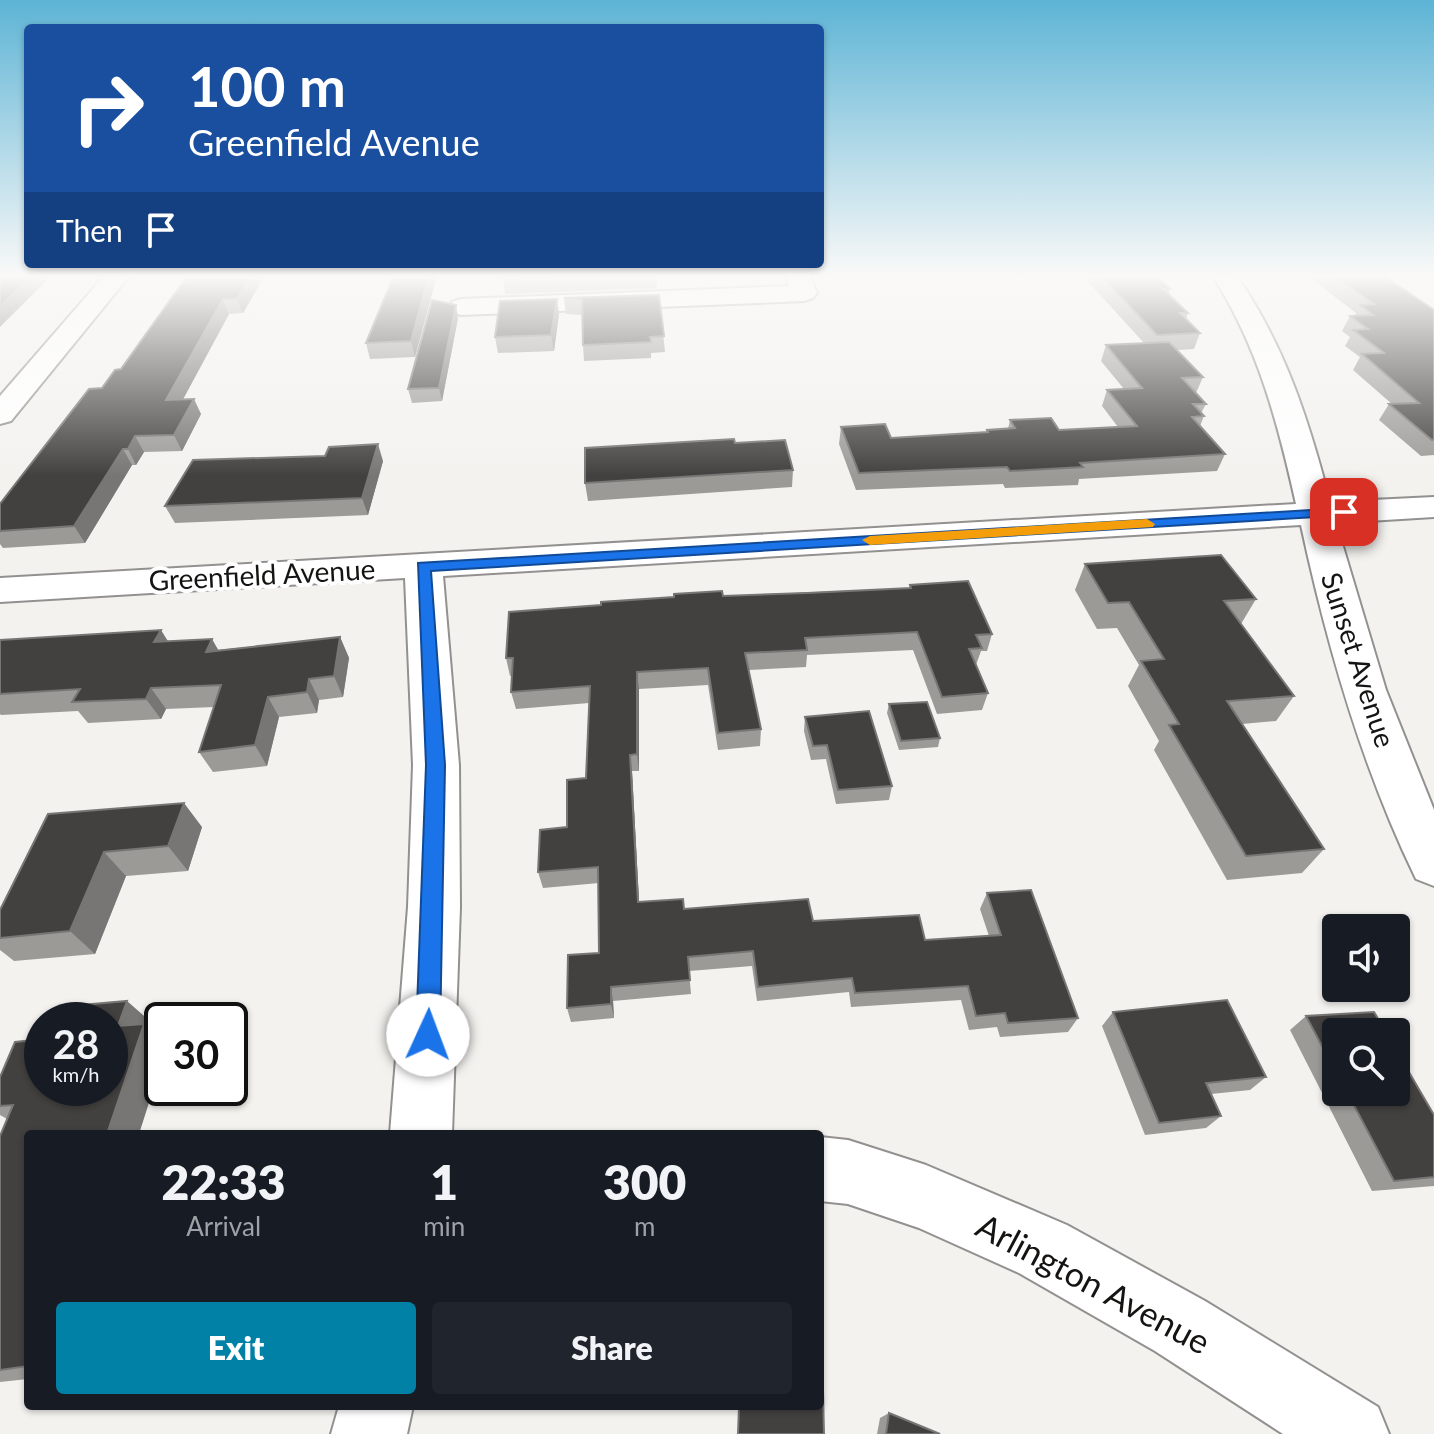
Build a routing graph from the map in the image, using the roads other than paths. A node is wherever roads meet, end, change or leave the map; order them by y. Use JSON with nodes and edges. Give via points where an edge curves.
{"nodes":[{"id":1,"x":54,"y":342,"type":"edge"},
{"id":2,"x":1263,"y":342,"type":"edge"},
{"id":3,"x":13,"y":385,"type":"edge"},
{"id":4,"x":0,"y":415,"type":"edge"},
{"id":5,"x":1434,"y":507,"type":"edge"},
{"id":6,"x":1314,"y":514,"type":"junction"},
{"id":7,"x":423,"y":566,"type":"junction"},
{"id":8,"x":0,"y":590,"type":"edge"},
{"id":9,"x":1434,"y":864,"type":"edge"},
{"id":10,"x":421,"y":1130,"type":"edge"},
{"id":11,"x":824,"y":1169,"type":"edge"},
{"id":12,"x":375,"y":1410,"type":"edge"},
{"id":13,"x":369,"y":1434,"type":"edge"},
{"id":14,"x":1351,"y":1434,"type":"edge"}],
"edges":[{"from":1,"to":3,"type":"street"},
{"from":2,"to":6,"type":"street","name":"Sunset Avenue","via":[[1276,370]]},
{"from":3,"to":4,"type":"street"},
{"from":5,"to":6,"type":"street","name":"Greenfield Avenue"},
{"from":6,"to":7,"type":"street","name":"Greenfield Avenue"},
{"from":6,"to":9,"type":"street","name":"Sunset Avenue","via":[[1375,722]]},
{"from":7,"to":8,"type":"street","name":"Greenfield Avenue"},
{"from":7,"to":10,"type":"street","via":[[436,765]]},
{"from":11,"to":14,"type":"street","name":"Arlington Avenue","via":[[926,1198],[1043,1249],[1180,1326]]},
{"from":12,"to":13,"type":"street"}]}
